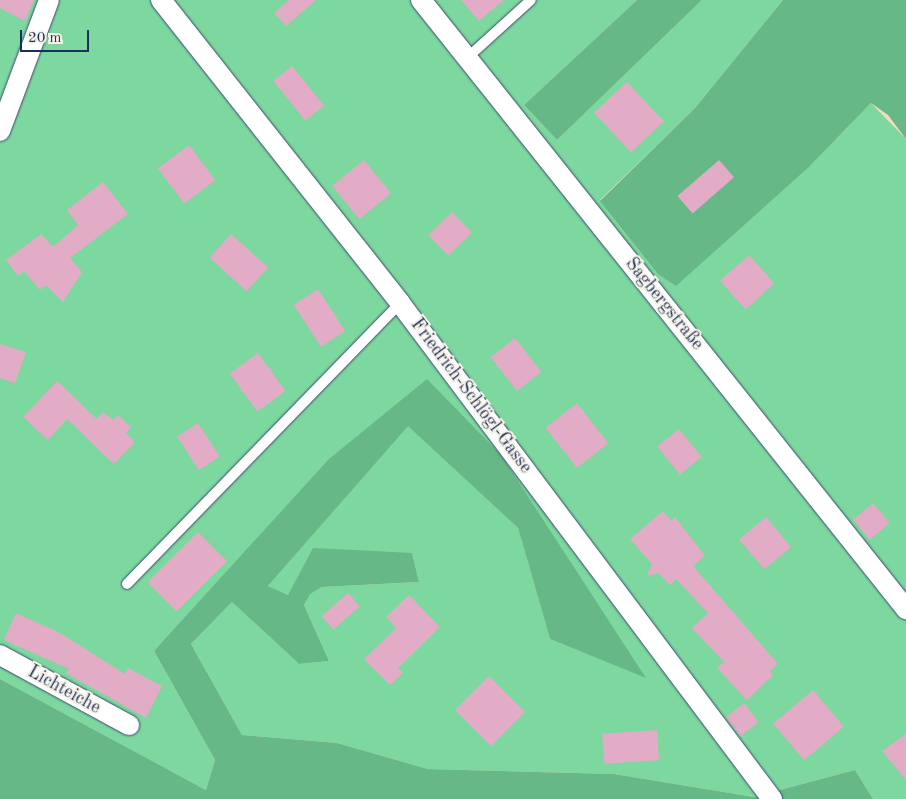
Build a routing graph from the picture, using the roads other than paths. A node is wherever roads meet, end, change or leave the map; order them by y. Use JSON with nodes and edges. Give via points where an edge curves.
{"nodes":[{"id":1,"x":49,"y":0,"type":"edge"},
{"id":2,"x":161,"y":0,"type":"edge"},
{"id":3,"x":421,"y":0,"type":"edge"},
{"id":4,"x":531,"y":0,"type":"edge"},
{"id":5,"x":467,"y":58,"type":"junction"},
{"id":6,"x":0,"y":131,"type":"edge"},
{"id":7,"x":400,"y":303,"type":"junction"},
{"id":8,"x":127,"y":584,"type":"dead end"},
{"id":9,"x":906,"y":609,"type":"edge"},
{"id":10,"x":0,"y":655,"type":"edge"},
{"id":11,"x":129,"y":725,"type":"dead end"},
{"id":12,"x":772,"y":799,"type":"edge"}],
"edges":[{"from":1,"to":6,"type":"street"},
{"from":2,"to":7,"type":"street","name":"Friedrich-Schlögl-Gasse"},
{"from":3,"to":5,"type":"street","name":"Sagbergstraße"},
{"from":4,"to":5,"type":"lane"},
{"from":5,"to":9,"type":"street","name":"Sagbergstraße"},
{"from":7,"to":8,"type":"lane"},
{"from":7,"to":12,"type":"street","name":"Friedrich-Schlögl-Gasse"},
{"from":10,"to":11,"type":"street","name":"Lichteiche"}]}
